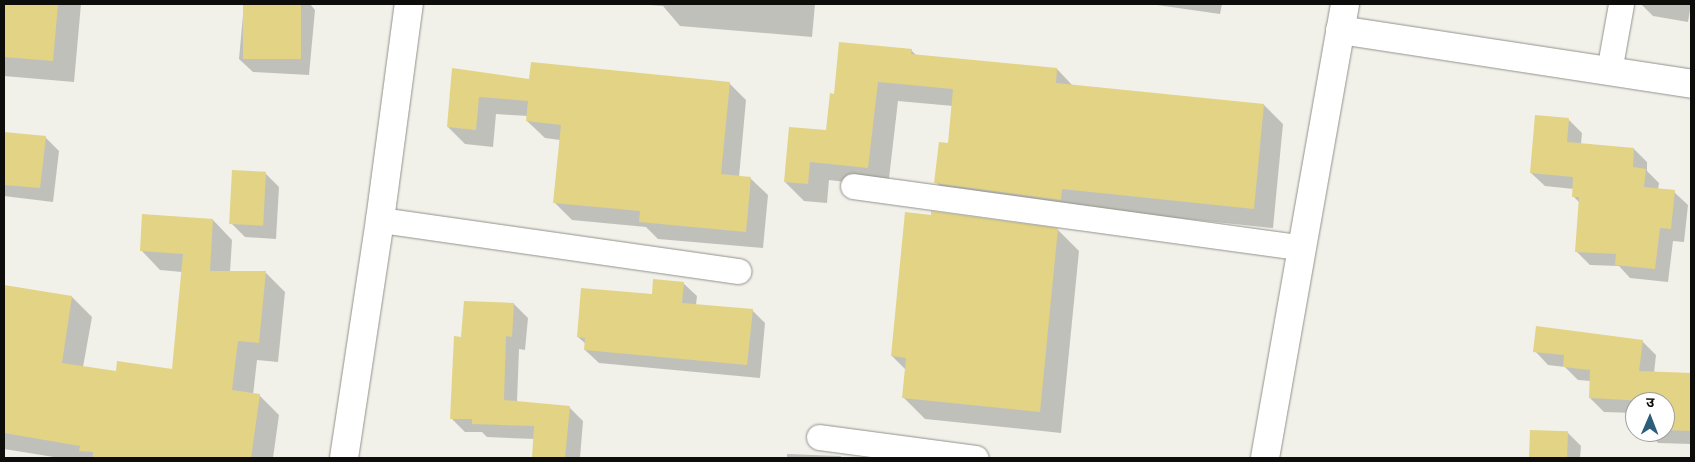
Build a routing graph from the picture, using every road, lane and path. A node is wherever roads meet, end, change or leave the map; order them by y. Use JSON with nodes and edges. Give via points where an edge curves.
{"nodes":[{"id":1,"x":409,"y":4,"type":"edge"},
{"id":2,"x":1621,"y":4,"type":"edge"},
{"id":3,"x":1342,"y":17,"type":"edge"},
{"id":4,"x":1609,"y":71,"type":"junction"},
{"id":5,"x":1691,"y":84,"type":"edge"},
{"id":6,"x":853,"y":186,"type":"dead end"},
{"id":7,"x":380,"y":220,"type":"junction"},
{"id":8,"x":1301,"y":247,"type":"junction"},
{"id":9,"x":738,"y":271,"type":"dead end"},
{"id":10,"x":819,"y":437,"type":"dead end"},
{"id":11,"x":344,"y":458,"type":"edge"},
{"id":12,"x":976,"y":458,"type":"edge"},
{"id":13,"x":1266,"y":458,"type":"edge"}],
"edges":[{"from":1,"to":7,"type":"street"},
{"from":2,"to":4,"type":"street"},
{"from":3,"to":4,"type":"street"},
{"from":3,"to":8,"type":"street"},
{"from":4,"to":5,"type":"street"},
{"from":6,"to":8,"type":"street"},
{"from":7,"to":9,"type":"street"},
{"from":7,"to":11,"type":"street"},
{"from":8,"to":13,"type":"street"},
{"from":10,"to":12,"type":"street"}]}
